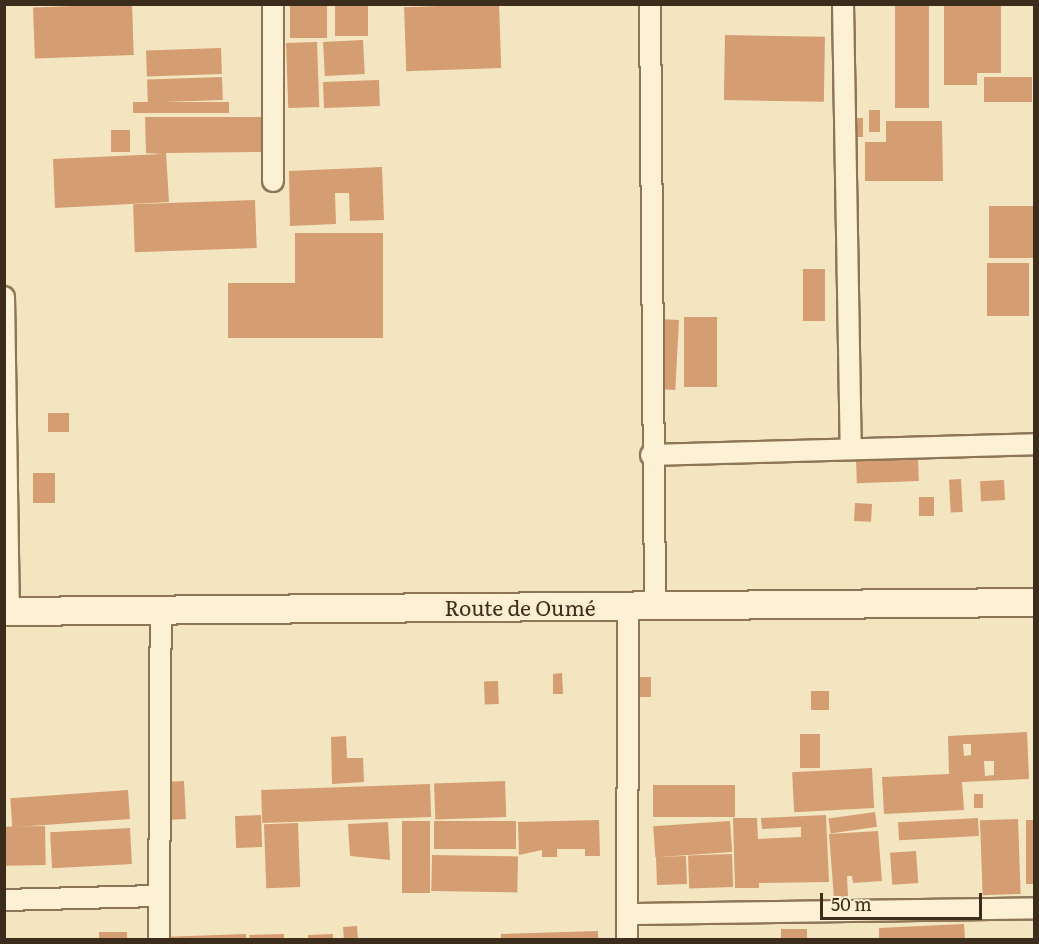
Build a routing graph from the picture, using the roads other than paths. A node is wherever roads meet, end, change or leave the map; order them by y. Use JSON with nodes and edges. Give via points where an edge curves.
{"nodes":[{"id":1,"x":273,"y":4,"type":"edge"},
{"id":2,"x":650,"y":4,"type":"edge"},
{"id":3,"x":843,"y":4,"type":"edge"},
{"id":4,"x":273,"y":181,"type":"dead end"},
{"id":5,"x":4,"y":297,"type":"edge"},
{"id":6,"x":1035,"y":444,"type":"edge"},
{"id":7,"x":851,"y":447,"type":"junction"},
{"id":8,"x":651,"y":455,"type":"junction"},
{"id":9,"x":1035,"y":602,"type":"edge"},
{"id":10,"x":655,"y":605,"type":"junction"},
{"id":11,"x":628,"y":606,"type":"junction"},
{"id":12,"x":161,"y":610,"type":"junction"},
{"id":13,"x":7,"y":611,"type":"edge"},
{"id":14,"x":159,"y":896,"type":"junction"},
{"id":15,"x":4,"y":900,"type":"edge"},
{"id":16,"x":1035,"y":908,"type":"edge"},
{"id":17,"x":628,"y":914,"type":"junction"},
{"id":18,"x":159,"y":939,"type":"edge"},
{"id":19,"x":627,"y":939,"type":"edge"}],
"edges":[{"from":1,"to":4,"type":"street"},
{"from":2,"to":8,"type":"street"},
{"from":3,"to":7,"type":"street"},
{"from":5,"to":13,"type":"street"},
{"from":6,"to":7,"type":"street"},
{"from":7,"to":8,"type":"street"},
{"from":8,"to":10,"type":"street"},
{"from":9,"to":10,"type":"street","name":"Route de Oumé"},
{"from":10,"to":11,"type":"street","name":"Route de Oumé"},
{"from":11,"to":12,"type":"street","name":"Route de Oumé"},
{"from":11,"to":17,"type":"street"},
{"from":12,"to":13,"type":"street","name":"Route de Oumé"},
{"from":12,"to":14,"type":"street"},
{"from":14,"to":15,"type":"street"},
{"from":14,"to":18,"type":"street"},
{"from":16,"to":17,"type":"street"},
{"from":17,"to":19,"type":"street"}]}
